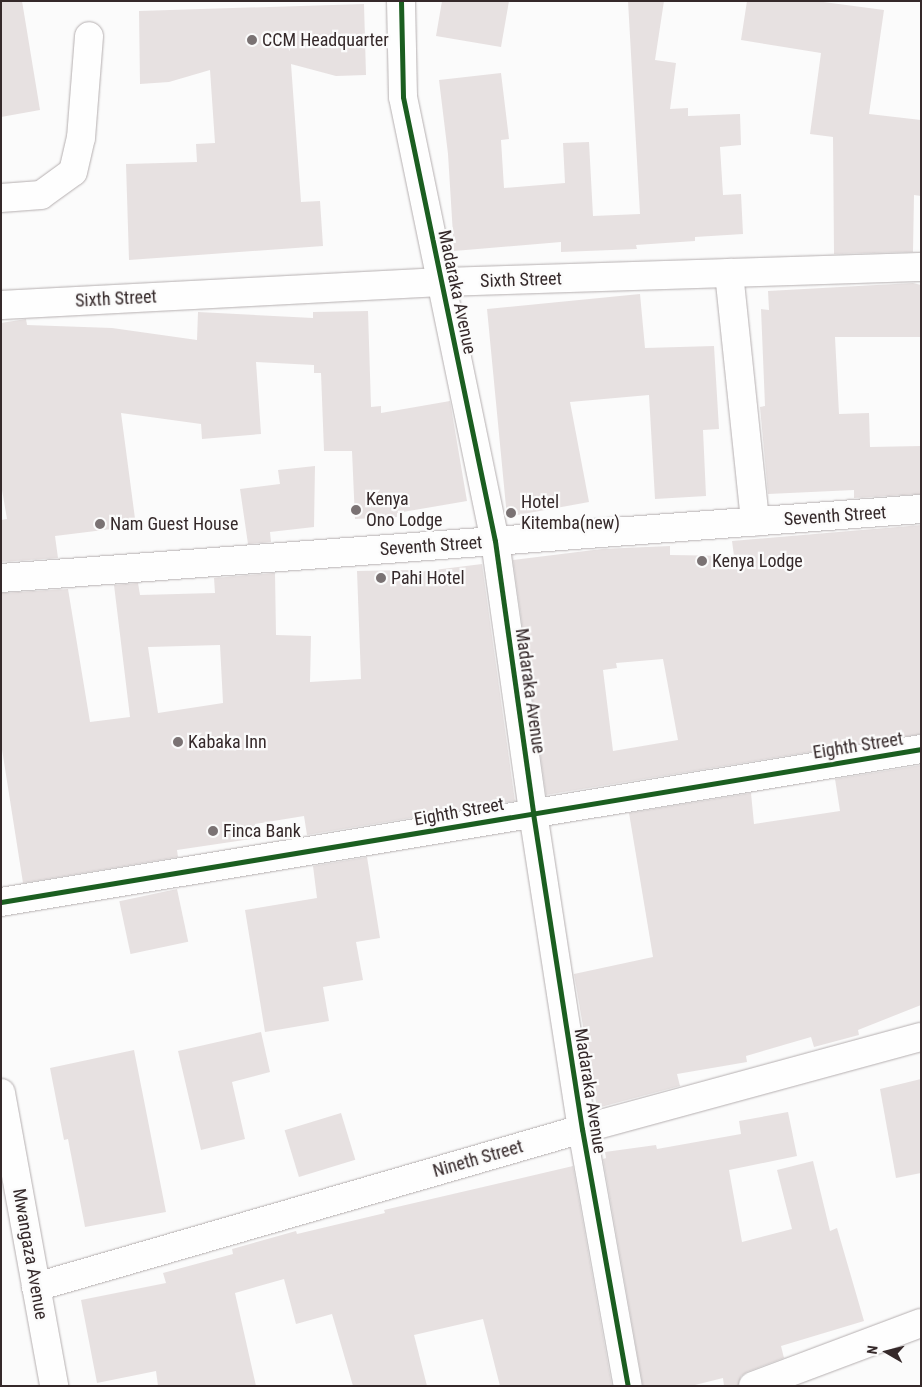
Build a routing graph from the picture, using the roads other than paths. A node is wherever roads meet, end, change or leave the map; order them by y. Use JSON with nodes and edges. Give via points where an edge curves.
{"nodes":[{"id":1,"x":401,"y":1,"type":"edge"},
{"id":2,"x":89,"y":36,"type":"dead end"},
{"id":3,"x":1,"y":198,"type":"edge"},
{"id":4,"x":921,"y":266,"type":"edge"},
{"id":5,"x":729,"y":273,"type":"junction"},
{"id":6,"x":441,"y":282,"type":"junction"},
{"id":7,"x":1,"y":305,"type":"edge"},
{"id":8,"x":921,"y":509,"type":"edge"},
{"id":9,"x":755,"y":522,"type":"junction"},
{"id":10,"x":495,"y":541,"type":"junction"},
{"id":11,"x":1,"y":578,"type":"edge"},
{"id":12,"x":921,"y":749,"type":"edge"},
{"id":13,"x":533,"y":813,"type":"junction"},
{"id":14,"x":1,"y":902,"type":"edge"},
{"id":15,"x":921,"y":1038,"type":"edge"},
{"id":16,"x":1,"y":1093,"type":"edge"},
{"id":17,"x":582,"y":1129,"type":"junction"},
{"id":18,"x":8,"y":1172,"type":"edge"},
{"id":19,"x":36,"y":1287,"type":"junction"},
{"id":20,"x":921,"y":1323,"type":"edge"},
{"id":21,"x":54,"y":1386,"type":"edge"},
{"id":22,"x":628,"y":1386,"type":"edge"},
{"id":23,"x":753,"y":1386,"type":"edge"}],
"edges":[{"from":1,"to":6,"type":"street","name":"Madaraka Avenue","via":[[403,97]]},
{"from":2,"to":3,"type":"street","via":[[81,138],[73,172],[41,195]]},
{"from":4,"to":5,"type":"street","name":"Sixth Street"},
{"from":5,"to":6,"type":"street","name":"Sixth Street"},
{"from":5,"to":9,"type":"street"},
{"from":6,"to":7,"type":"street","name":"Sixth Street"},
{"from":6,"to":10,"type":"street","name":"Madaraka Avenue"},
{"from":8,"to":9,"type":"street","name":"Seventh Street"},
{"from":9,"to":10,"type":"street","name":"Seventh Street"},
{"from":10,"to":11,"type":"street","name":"Seventh Street"},
{"from":10,"to":13,"type":"street","name":"Madaraka Avenue"},
{"from":12,"to":13,"type":"street","name":"Eighth Street"},
{"from":13,"to":14,"type":"street","name":"Eighth Street"},
{"from":13,"to":17,"type":"street","name":"Madaraka Avenue"},
{"from":15,"to":17,"type":"street","name":"Nineth Street"},
{"from":16,"to":18,"type":"street","name":"Mwangaza Avenue"},
{"from":17,"to":19,"type":"street","name":"Nineth Street"},
{"from":17,"to":22,"type":"street","name":"Madaraka Avenue"},
{"from":18,"to":19,"type":"street","name":"Mwangaza Avenue"},
{"from":19,"to":21,"type":"street","name":"Mwangaza Avenue"},
{"from":20,"to":23,"type":"street"}]}
